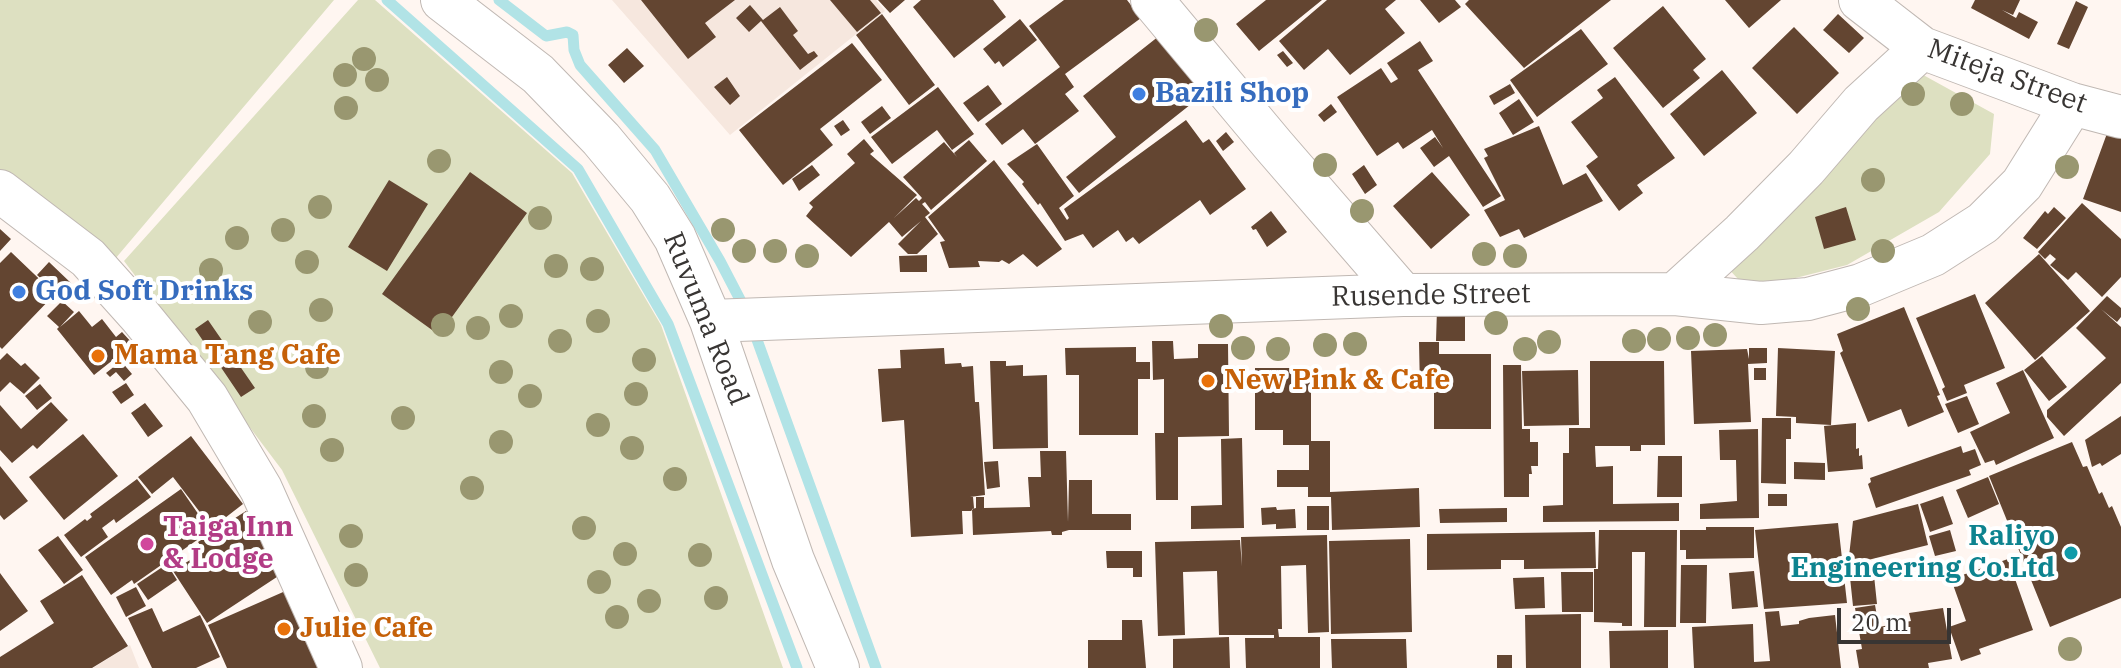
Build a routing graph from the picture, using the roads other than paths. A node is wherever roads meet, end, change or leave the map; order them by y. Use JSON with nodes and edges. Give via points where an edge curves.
{"nodes":[{"id":1,"x":442,"y":0,"type":"edge"},
{"id":2,"x":1152,"y":0,"type":"edge"},
{"id":3,"x":1860,"y":0,"type":"edge"},
{"id":4,"x":1922,"y":48,"type":"junction"},
{"id":5,"x":2072,"y":104,"type":"junction"},
{"id":6,"x":2121,"y":117,"type":"edge"},
{"id":7,"x":0,"y":191,"type":"edge"},
{"id":8,"x":1675,"y":294,"type":"junction"},
{"id":9,"x":1403,"y":295,"type":"junction"},
{"id":10,"x":711,"y":321,"type":"junction"},
{"id":11,"x":341,"y":668,"type":"edge"},
{"id":12,"x":838,"y":668,"type":"edge"}],
"edges":[{"from":1,"to":10,"type":"street","name":"Ruvuma Road","via":[[538,74],[601,139],[675,238]]},
{"from":2,"to":9,"type":"street"},
{"from":3,"to":4,"type":"street","name":"Miteja Street"},
{"from":4,"to":5,"type":"street","name":"Miteja Street"},
{"from":4,"to":8,"type":"street"},
{"from":5,"to":6,"type":"street","name":"Miteja Street"},
{"from":5,"to":8,"type":"street","name":"Rusende Street","via":[[2022,184],[1983,223],[1933,255],[1861,285],[1808,299],[1761,303]]},
{"from":7,"to":11,"type":"street","via":[[88,258],[207,398],[261,489]]},
{"from":8,"to":9,"type":"street","name":"Rusende Street"},
{"from":9,"to":10,"type":"street","name":"Rusende Street"},
{"from":10,"to":12,"type":"street","name":"Ruvuma Road","via":[[793,560]]}]}
